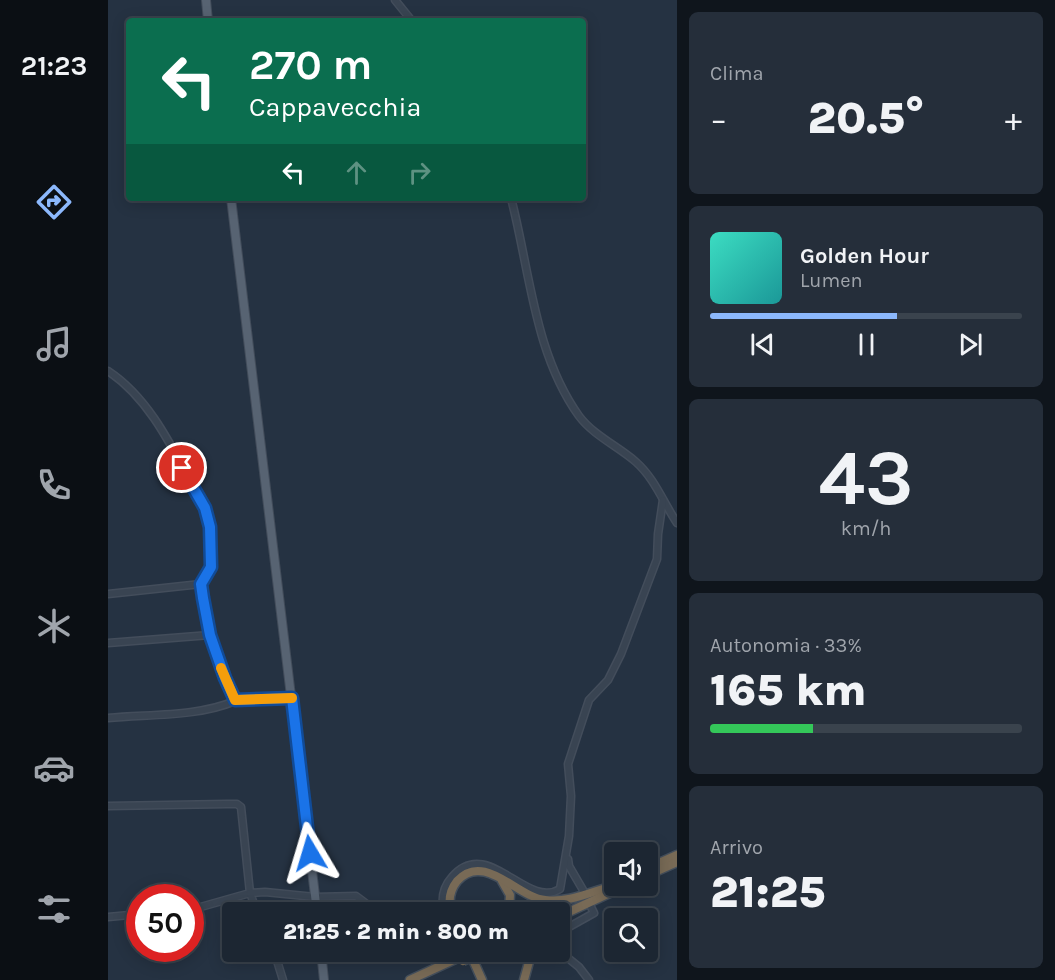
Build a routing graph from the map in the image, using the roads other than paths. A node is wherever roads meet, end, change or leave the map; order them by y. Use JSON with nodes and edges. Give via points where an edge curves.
{"nodes":[{"id":1,"x":206,"y":0,"type":"edge"},
{"id":2,"x":395,"y":0,"type":"edge"},
{"id":3,"x":208,"y":18,"type":"edge"},
{"id":4,"x":410,"y":18,"type":"edge"},
{"id":5,"x":231,"y":201,"type":"edge"},
{"id":6,"x":512,"y":201,"type":"edge"},
{"id":7,"x":108,"y":371,"type":"edge"},
{"id":8,"x":663,"y":500,"type":"junction"},
{"id":9,"x":677,"y":523,"type":"edge"},
{"id":10,"x":201,"y":584,"type":"junction"},
{"id":11,"x":108,"y":594,"type":"edge"},
{"id":12,"x":210,"y":635,"type":"junction"},
{"id":13,"x":108,"y":643,"type":"edge"},
{"id":14,"x":292,"y":698,"type":"junction"},
{"id":15,"x":235,"y":700,"type":"junction"},
{"id":16,"x":108,"y":718,"type":"edge"},
{"id":17,"x":108,"y":806,"type":"edge"},
{"id":18,"x":677,"y":855,"type":"edge"},
{"id":19,"x":567,"y":856,"type":"junction"},
{"id":20,"x":677,"y":862,"type":"edge"},
{"id":21,"x":658,"y":864,"type":"edge"},
{"id":22,"x":658,"y":871,"type":"edge"},
{"id":23,"x":494,"y":875,"type":"junction"},
{"id":24,"x":604,"y":888,"type":"edge"},
{"id":25,"x":604,"y":889,"type":"edge"},
{"id":26,"x":583,"y":890,"type":"dead end"},
{"id":27,"x":250,"y":893,"type":"junction"},
{"id":28,"x":315,"y":897,"type":"junction"},
{"id":29,"x":602,"y":897,"type":"joint"},
{"id":30,"x":253,"y":902,"type":"edge"},
{"id":31,"x":316,"y":902,"type":"edge"},
{"id":32,"x":364,"y":902,"type":"edge"},
{"id":33,"x":442,"y":902,"type":"edge"},
{"id":34,"x":451,"y":902,"type":"edge"},
{"id":35,"x":511,"y":902,"type":"edge"},
{"id":36,"x":570,"y":905,"type":"edge"},
{"id":37,"x":204,"y":906,"type":"edge"},
{"id":38,"x":591,"y":907,"type":"dead end"},
{"id":39,"x":570,"y":911,"type":"edge"},
{"id":40,"x":126,"y":915,"type":"edge"},
{"id":41,"x":570,"y":916,"type":"edge"},
{"id":42,"x":108,"y":917,"type":"edge"},
{"id":43,"x":277,"y":962,"type":"edge"},
{"id":44,"x":322,"y":962,"type":"edge"},
{"id":45,"x":453,"y":962,"type":"edge"},
{"id":46,"x":457,"y":962,"type":"edge"},
{"id":47,"x":475,"y":962,"type":"edge"},
{"id":48,"x":529,"y":962,"type":"edge"},
{"id":49,"x":283,"y":980,"type":"edge"},
{"id":50,"x":324,"y":980,"type":"edge"},
{"id":51,"x":410,"y":980,"type":"edge"},
{"id":52,"x":422,"y":980,"type":"edge"},
{"id":53,"x":482,"y":980,"type":"edge"},
{"id":54,"x":524,"y":980,"type":"edge"},
{"id":55,"x":589,"y":980,"type":"edge"}],
"edges":[{"from":1,"to":3,"type":"main road"},
{"from":2,"to":4,"type":"street"},
{"from":5,"to":14,"type":"main road"},
{"from":6,"to":8,"type":"street","via":[[538,319],[562,390],[581,419],[637,462]]},
{"from":7,"to":10,"type":"street","via":[[148,409],[205,508],[210,527],[211,567]]},
{"from":8,"to":9,"type":"street"},
{"from":8,"to":19,"type":"street","via":[[657,559],[621,654],[608,680],[589,700],[568,764],[571,796]]},
{"from":10,"to":11,"type":"street"},
{"from":10,"to":12,"type":"street"},
{"from":12,"to":13,"type":"street"},
{"from":12,"to":15,"type":"street"},
{"from":14,"to":15,"type":"street"},
{"from":14,"to":28,"type":"main road"},
{"from":15,"to":16,"type":"street","via":[[190,711]]},
{"from":17,"to":27,"type":"street","via":[[237,804],[243,819]]},
{"from":18,"to":21,"type":"highway"},
{"from":19,"to":26,"type":"street"},
{"from":19,"to":33,"type":"street","via":[[560,889],[550,893],[531,889],[488,865],[475,865],[462,869],[446,885]]},
{"from":20,"to":22,"type":"highway"},
{"from":23,"to":24,"type":"highway","via":[[525,895],[546,901],[574,898]]},
{"from":23,"to":34,"type":"highway","via":[[481,871],[462,877],[451,892]]},
{"from":23,"to":35,"type":"highway","via":[[507,889]]},
{"from":25,"to":36,"type":"highway"},
{"from":27,"to":28,"type":"street"},
{"from":27,"to":30,"type":"street"},
{"from":27,"to":37,"type":"street"},
{"from":28,"to":31,"type":"main road"},
{"from":28,"to":32,"type":"street","via":[[356,896]]},
{"from":29,"to":39,"type":"highway"},
{"from":29,"to":41,"type":"highway"},
{"from":38,"to":55,"type":"street","via":[[594,913],[569,927],[561,938],[563,954]]},
{"from":40,"to":42,"type":"street"},
{"from":43,"to":49,"type":"street"},
{"from":44,"to":50,"type":"main road"},
{"from":45,"to":51,"type":"highway"},
{"from":46,"to":52,"type":"highway"},
{"from":47,"to":53,"type":"highway"},
{"from":48,"to":54,"type":"highway"}]}
